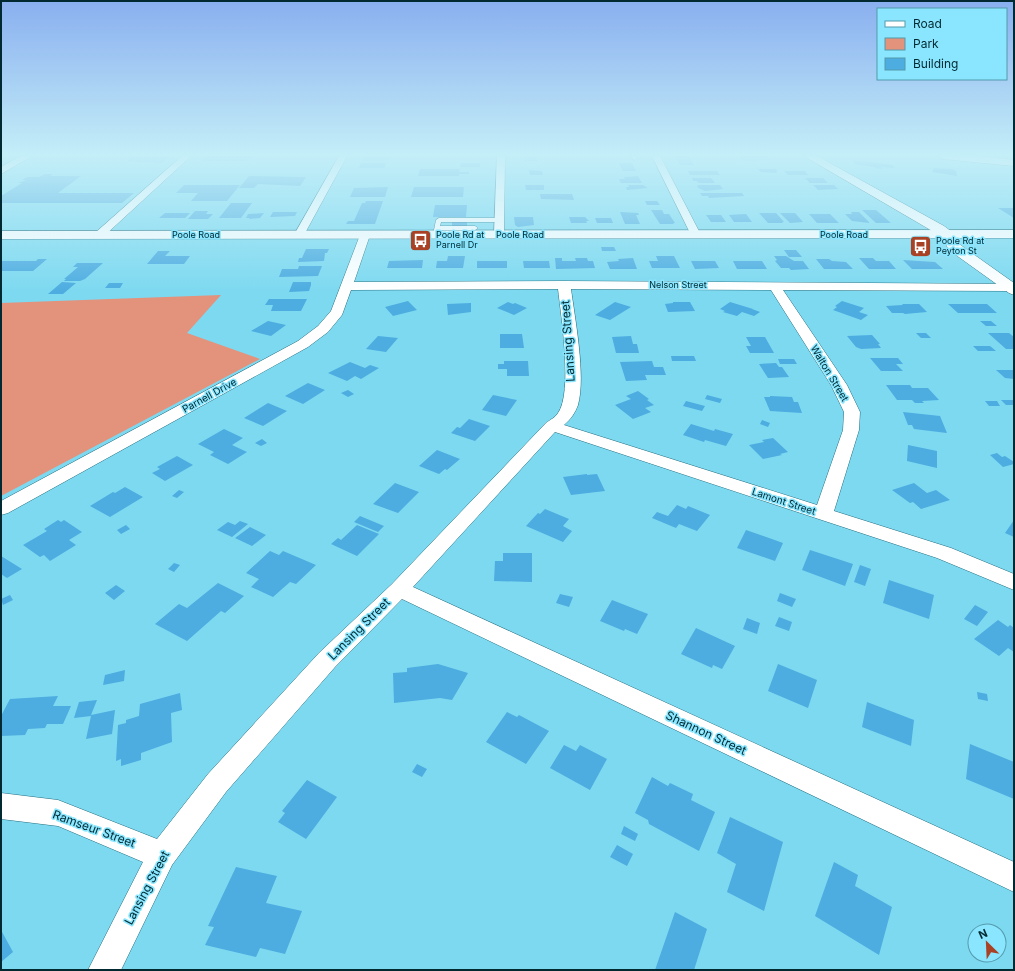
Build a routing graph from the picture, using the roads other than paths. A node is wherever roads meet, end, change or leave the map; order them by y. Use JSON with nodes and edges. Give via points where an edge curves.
{"nodes":[{"id":1,"x":137,"y":201,"type":"edge"},
{"id":2,"x":318,"y":201,"type":"edge"},
{"id":3,"x":500,"y":201,"type":"edge"},
{"id":4,"x":679,"y":201,"type":"edge"},
{"id":5,"x":891,"y":201,"type":"edge"},
{"id":6,"x":475,"y":220,"type":"junction"},
{"id":7,"x":500,"y":220,"type":"junction"},
{"id":8,"x":475,"y":231,"type":"junction"},
{"id":9,"x":437,"y":232,"type":"junction"},
{"id":10,"x":1014,"y":234,"type":"edge"},
{"id":11,"x":1,"y":235,"type":"edge"},
{"id":12,"x":99,"y":235,"type":"junction"},
{"id":13,"x":300,"y":235,"type":"junction"},
{"id":14,"x":365,"y":235,"type":"junction"},
{"id":15,"x":499,"y":235,"type":"junction"},
{"id":16,"x":696,"y":235,"type":"junction"},
{"id":17,"x":947,"y":235,"type":"junction"},
{"id":18,"x":564,"y":285,"type":"junction"},
{"id":19,"x":347,"y":286,"type":"junction"},
{"id":20,"x":775,"y":286,"type":"junction"},
{"id":21,"x":1012,"y":288,"type":"edge"},
{"id":22,"x":552,"y":426,"type":"junction"},
{"id":23,"x":1,"y":509,"type":"edge"},
{"id":24,"x":823,"y":514,"type":"junction"},
{"id":25,"x":1014,"y":582,"type":"edge"},
{"id":26,"x":399,"y":588,"type":"junction"},
{"id":27,"x":1,"y":806,"type":"edge"},
{"id":28,"x":162,"y":855,"type":"junction"},
{"id":29,"x":1014,"y":878,"type":"edge"},
{"id":30,"x":104,"y":970,"type":"edge"}],
"edges":[{"from":1,"to":12,"type":"street"},
{"from":2,"to":13,"type":"street"},
{"from":3,"to":7,"type":"street"},
{"from":4,"to":16,"type":"street"},
{"from":5,"to":17,"type":"main road"},
{"from":6,"to":7,"type":"lane"},
{"from":6,"to":8,"type":"lane"},
{"from":6,"to":9,"type":"lane","via":[[439,220]]},
{"from":7,"to":15,"type":"street"},
{"from":8,"to":9,"type":"main road","name":"Poole Road"},
{"from":8,"to":15,"type":"main road","name":"Poole Road"},
{"from":9,"to":14,"type":"main road","name":"Poole Road"},
{"from":10,"to":17,"type":"main road","name":"Poole Road"},
{"from":11,"to":12,"type":"main road","name":"Poole Road"},
{"from":12,"to":13,"type":"main road","name":"Poole Road"},
{"from":13,"to":14,"type":"main road","name":"Poole Road"},
{"from":14,"to":19,"type":"street","name":"Parnell Drive"},
{"from":15,"to":16,"type":"main road","name":"Poole Road"},
{"from":16,"to":17,"type":"main road","name":"Poole Road"},
{"from":17,"to":21,"type":"main road","via":[[954,247]]},
{"from":18,"to":19,"type":"street","name":"Nelson Street"},
{"from":18,"to":20,"type":"street","name":"Nelson Street"},
{"from":18,"to":22,"type":"street","name":"Lansing Street","via":[[572,366],[571,396],[566,414]]},
{"from":19,"to":23,"type":"street","name":"Parnell Drive","via":[[337,312],[323,329],[303,344]]},
{"from":20,"to":21,"type":"street","name":"Nelson Street"},
{"from":20,"to":24,"type":"street","name":"Walton Street","via":[[839,385],[852,412],[851,430]]},
{"from":22,"to":24,"type":"street","name":"Lamont Street"},
{"from":22,"to":26,"type":"street","name":"Lansing Street"},
{"from":24,"to":25,"type":"street","name":"Lamont Street","via":[[944,553]]},
{"from":26,"to":28,"type":"street","name":"Lansing Street","via":[[327,660],[217,783]]},
{"from":26,"to":29,"type":"street","name":"Shannon Street"},
{"from":27,"to":28,"type":"street","name":"Ramseur Street","via":[[58,813]]},
{"from":28,"to":30,"type":"street","name":"Lansing Street"}]}
